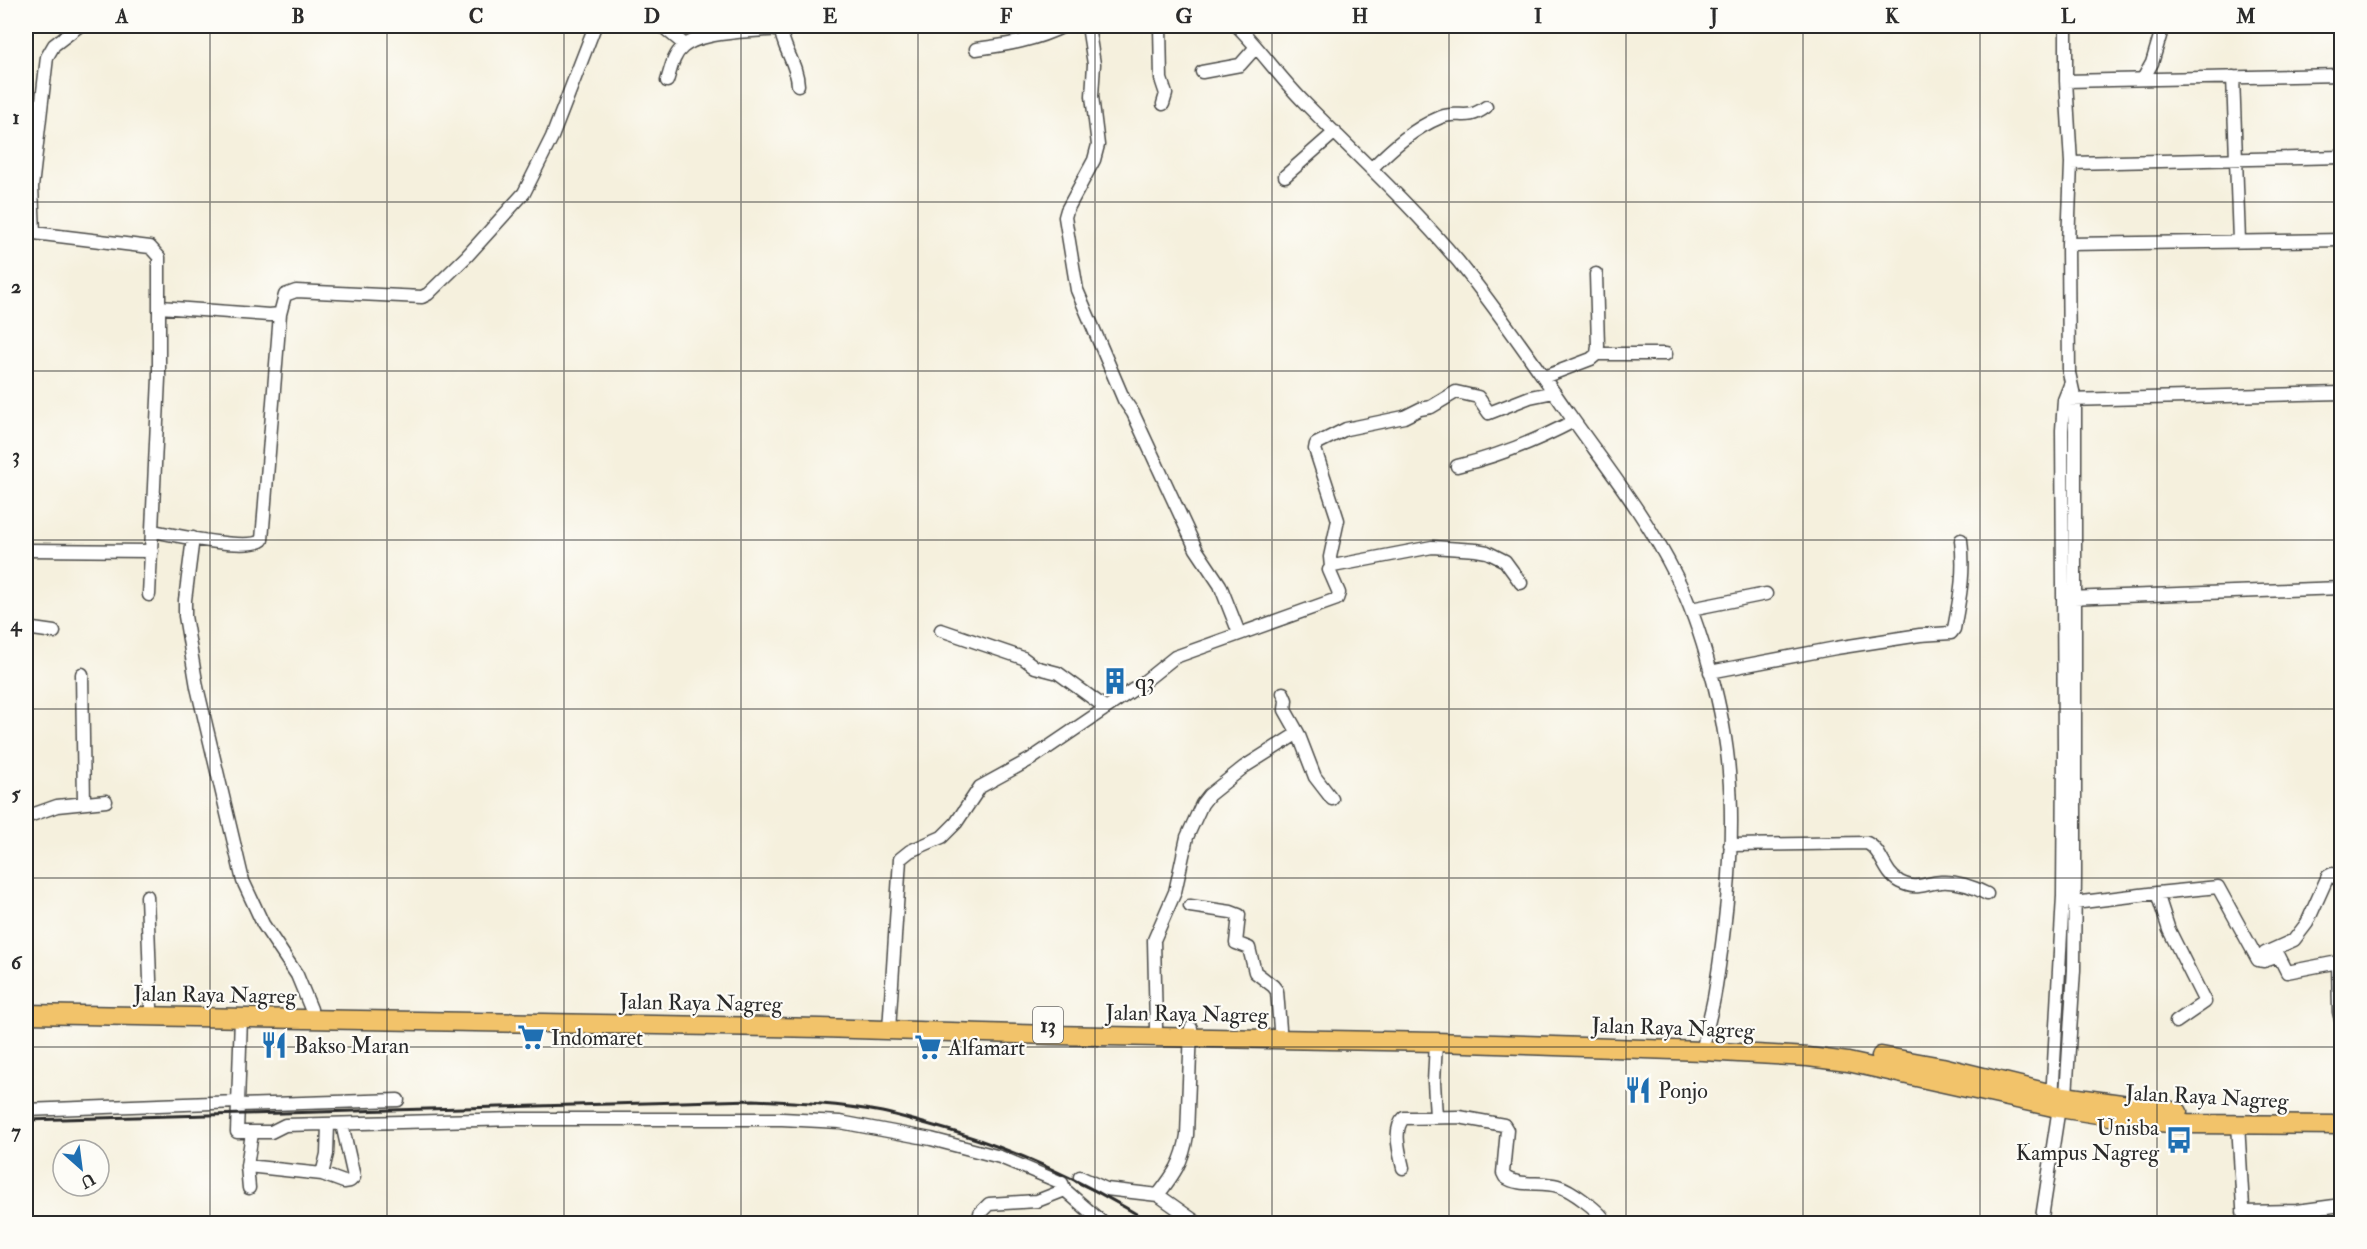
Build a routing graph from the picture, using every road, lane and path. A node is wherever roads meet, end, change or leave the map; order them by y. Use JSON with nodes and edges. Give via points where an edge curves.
{"nodes":[{"id":1,"x":79,"y":26,"type":"edge"},
{"id":2,"x":595,"y":26,"type":"edge"},
{"id":3,"x":662,"y":26,"type":"edge"},
{"id":4,"x":1064,"y":26,"type":"edge"},
{"id":5,"x":1088,"y":26,"type":"edge"},
{"id":6,"x":1160,"y":26,"type":"edge"},
{"id":7,"x":1237,"y":26,"type":"edge"},
{"id":8,"x":2066,"y":26,"type":"edge"},
{"id":9,"x":2163,"y":26,"type":"edge"},
{"id":10,"x":781,"y":27,"type":"edge"},
{"id":11,"x":737,"y":29,"type":"edge"},
{"id":12,"x":1043,"y":30,"type":"edge"},
{"id":13,"x":685,"y":45,"type":"junction"},
{"id":14,"x":1257,"y":47,"type":"junction"},
{"id":15,"x":975,"y":49,"type":"dead end"},
{"id":16,"x":1202,"y":72,"type":"dead end"},
{"id":17,"x":2342,"y":75,"type":"edge"},
{"id":18,"x":2233,"y":77,"type":"junction"},
{"id":19,"x":2143,"y":79,"type":"junction"},
{"id":20,"x":667,"y":81,"type":"dead end"},
{"id":21,"x":2066,"y":81,"type":"junction"},
{"id":22,"x":798,"y":85,"type":"dead end"},
{"id":23,"x":1163,"y":104,"type":"dead end"},
{"id":24,"x":1486,"y":107,"type":"dead end"},
{"id":25,"x":1335,"y":132,"type":"junction"},
{"id":26,"x":2342,"y":157,"type":"edge"},
{"id":27,"x":2236,"y":160,"type":"junction"},
{"id":28,"x":2071,"y":163,"type":"junction"},
{"id":29,"x":1372,"y":168,"type":"junction"},
{"id":30,"x":1286,"y":176,"type":"dead end"},
{"id":31,"x":30,"y":233,"type":"edge"},
{"id":32,"x":2342,"y":240,"type":"edge"},
{"id":33,"x":2238,"y":241,"type":"junction"},
{"id":34,"x":2068,"y":244,"type":"junction"},
{"id":35,"x":1596,"y":274,"type":"dead end"},
{"id":36,"x":160,"y":307,"type":"junction"},
{"id":37,"x":280,"y":314,"type":"junction"},
{"id":38,"x":1597,"y":354,"type":"junction"},
{"id":39,"x":1666,"y":354,"type":"dead end"},
{"id":40,"x":1544,"y":377,"type":"junction"},
{"id":41,"x":1554,"y":392,"type":"junction"},
{"id":42,"x":2342,"y":393,"type":"edge"},
{"id":43,"x":2069,"y":400,"type":"junction"},
{"id":44,"x":1574,"y":421,"type":"junction"},
{"id":45,"x":1457,"y":466,"type":"dead end"},
{"id":46,"x":153,"y":531,"type":"junction"},
{"id":47,"x":193,"y":538,"type":"junction"},
{"id":48,"x":1961,"y":540,"type":"dead end"},
{"id":49,"x":26,"y":550,"type":"edge"},
{"id":50,"x":152,"y":551,"type":"junction"},
{"id":51,"x":1331,"y":567,"type":"junction"},
{"id":52,"x":1521,"y":583,"type":"dead end"},
{"id":53,"x":2342,"y":588,"type":"edge"},
{"id":54,"x":1766,"y":594,"type":"dead end"},
{"id":55,"x":149,"y":595,"type":"dead end"},
{"id":56,"x":2069,"y":598,"type":"junction"},
{"id":57,"x":1691,"y":609,"type":"junction"},
{"id":58,"x":26,"y":628,"type":"edge"},
{"id":59,"x":941,"y":630,"type":"dead end"},
{"id":60,"x":54,"y":632,"type":"dead end"},
{"id":61,"x":1239,"y":633,"type":"junction"},
{"id":62,"x":1710,"y":672,"type":"junction"},
{"id":63,"x":82,"y":675,"type":"dead end"},
{"id":64,"x":1283,"y":693,"type":"dead end"},
{"id":65,"x":1106,"y":708,"type":"junction"},
{"id":66,"x":1298,"y":733,"type":"junction"},
{"id":67,"x":1332,"y":799,"type":"dead end"},
{"id":68,"x":106,"y":801,"type":"dead end"},
{"id":69,"x":84,"y":802,"type":"junction"},
{"id":70,"x":26,"y":817,"type":"edge"},
{"id":71,"x":1730,"y":845,"type":"junction"},
{"id":72,"x":2342,"y":883,"type":"edge"},
{"id":73,"x":2157,"y":893,"type":"junction"},
{"id":74,"x":1987,"y":894,"type":"dead end"},
{"id":75,"x":147,"y":896,"type":"dead end"},
{"id":76,"x":2074,"y":903,"type":"junction"},
{"id":77,"x":1190,"y":906,"type":"dead end"},
{"id":78,"x":2068,"y":921,"type":"junction"},
{"id":79,"x":2256,"y":958,"type":"junction"},
{"id":80,"x":26,"y":1005,"type":"edge"},
{"id":81,"x":151,"y":1007,"type":"junction"},
{"id":82,"x":311,"y":1009,"type":"junction"},
{"id":83,"x":26,"y":1014,"type":"edge"},
{"id":84,"x":240,"y":1018,"type":"junction"},
{"id":85,"x":2176,"y":1022,"type":"dead end"},
{"id":86,"x":2342,"y":1024,"type":"edge"},
{"id":87,"x":890,"y":1025,"type":"junction"},
{"id":88,"x":1156,"y":1027,"type":"junction"},
{"id":89,"x":1280,"y":1029,"type":"junction"},
{"id":90,"x":1191,"y":1032,"type":"junction"},
{"id":91,"x":1436,"y":1042,"type":"junction"},
{"id":92,"x":1704,"y":1046,"type":"junction"},
{"id":93,"x":398,"y":1100,"type":"dead end"},
{"id":94,"x":238,"y":1103,"type":"junction"},
{"id":95,"x":2058,"y":1104,"type":"junction"},
{"id":96,"x":26,"y":1110,"type":"edge"},
{"id":97,"x":1436,"y":1115,"type":"junction"},
{"id":98,"x":2342,"y":1116,"type":"edge"},
{"id":99,"x":342,"y":1124,"type":"junction"},
{"id":100,"x":2238,"y":1124,"type":"junction"},
{"id":101,"x":328,"y":1125,"type":"junction"},
{"id":102,"x":2342,"y":1125,"type":"edge"},
{"id":103,"x":252,"y":1132,"type":"junction"},
{"id":104,"x":247,"y":1166,"type":"junction"},
{"id":105,"x":1403,"y":1168,"type":"dead end"},
{"id":106,"x":322,"y":1174,"type":"junction"},
{"id":107,"x":1080,"y":1177,"type":"dead end"},
{"id":108,"x":249,"y":1188,"type":"dead end"},
{"id":109,"x":1065,"y":1190,"type":"junction"},
{"id":110,"x":1158,"y":1195,"type":"junction"},
{"id":111,"x":2342,"y":1205,"type":"edge"},
{"id":112,"x":2244,"y":1218,"type":"edge"},
{"id":113,"x":980,"y":1224,"type":"edge"},
{"id":114,"x":1104,"y":1224,"type":"edge"},
{"id":115,"x":1199,"y":1224,"type":"edge"},
{"id":116,"x":1607,"y":1224,"type":"edge"},
{"id":117,"x":2041,"y":1224,"type":"edge"}],
"edges":[{"from":1,"to":31,"type":"street","via":[[54,45],[47,57]]},
{"from":2,"to":37,"type":"street","via":[[552,137],[524,193],[433,291],[422,297],[296,291],[283,298]]},
{"from":3,"to":13,"type":"street"},
{"from":4,"to":12,"type":"street"},
{"from":5,"to":61,"type":"street","via":[[1098,145],[1065,213],[1077,290],[1124,400],[1196,549],[1220,585]]},
{"from":6,"to":23,"type":"street","via":[[1161,79],[1166,94]]},
{"from":7,"to":14,"type":"street"},
{"from":8,"to":21,"type":"street"},
{"from":9,"to":19,"type":"street"},
{"from":10,"to":11,"type":"street"},
{"from":10,"to":22,"type":"street"},
{"from":11,"to":13,"type":"street"},
{"from":12,"to":15,"type":"street","via":[[1014,44]]},
{"from":13,"to":20,"type":"street","via":[[675,56]]},
{"from":14,"to":16,"type":"street","via":[[1240,65]]},
{"from":14,"to":25,"type":"street","via":[[1293,91]]},
{"from":17,"to":18,"type":"street"},
{"from":18,"to":19,"type":"street"},
{"from":18,"to":27,"type":"street"},
{"from":19,"to":21,"type":"street"},
{"from":21,"to":28,"type":"street"},
{"from":24,"to":29,"type":"street","via":[[1473,115],[1444,116],[1431,122],[1396,144]]},
{"from":25,"to":29,"type":"street"},
{"from":25,"to":30,"type":"street"},
{"from":26,"to":27,"type":"street"},
{"from":27,"to":28,"type":"street"},
{"from":27,"to":33,"type":"street"},
{"from":28,"to":34,"type":"street"},
{"from":29,"to":40,"type":"street","via":[[1458,262]]},
{"from":31,"to":36,"type":"street","via":[[150,247],[159,257]]},
{"from":32,"to":33,"type":"street"},
{"from":33,"to":34,"type":"street"},
{"from":34,"to":43,"type":"street"},
{"from":35,"to":38,"type":"street"},
{"from":36,"to":37,"type":"street"},
{"from":36,"to":46,"type":"street"},
{"from":37,"to":47,"type":"street","via":[[264,537],[255,545]]},
{"from":38,"to":39,"type":"street"},
{"from":38,"to":40,"type":"street"},
{"from":40,"to":41,"type":"street"},
{"from":41,"to":44,"type":"street"},
{"from":41,"to":51,"type":"street","via":[[1489,413],[1478,397],[1456,392],[1431,407],[1346,429],[1316,444],[1338,520]]},
{"from":42,"to":43,"type":"street"},
{"from":43,"to":56,"type":"street"},
{"from":44,"to":45,"type":"street","via":[[1511,451]]},
{"from":44,"to":57,"type":"street","via":[[1637,509]]},
{"from":46,"to":47,"type":"street"},
{"from":46,"to":50,"type":"street"},
{"from":47,"to":82,"type":"street","via":[[186,616],[197,687],[243,881],[263,924],[297,975]]},
{"from":48,"to":62,"type":"street","via":[[1963,579],[1951,633],[1836,648]]},
{"from":49,"to":50,"type":"street"},
{"from":50,"to":55,"type":"street"},
{"from":51,"to":52,"type":"street","via":[[1432,547],[1457,548],[1482,551],[1505,561]]},
{"from":51,"to":61,"type":"street","via":[[1337,599]]},
{"from":53,"to":56,"type":"street"},
{"from":54,"to":57,"type":"street"},
{"from":56,"to":76,"type":"street"},
{"from":56,"to":78,"type":"street"},
{"from":57,"to":62,"type":"street"},
{"from":58,"to":60,"type":"street"},
{"from":59,"to":65,"type":"street","via":[[1058,673]]},
{"from":61,"to":65,"type":"street","via":[[1175,657]]},
{"from":62,"to":71,"type":"street","via":[[1729,768]]},
{"from":63,"to":69,"type":"street"},
{"from":64,"to":66,"type":"street","via":[[1285,710]]},
{"from":65,"to":87,"type":"street","via":[[1031,759],[980,787],[942,837],[900,859]]},
{"from":66,"to":67,"type":"street","via":[[1315,777]]},
{"from":66,"to":88,"type":"street","via":[[1244,767],[1202,804],[1187,837],[1175,892],[1154,940]]},
{"from":68,"to":69,"type":"street"},
{"from":69,"to":70,"type":"street"},
{"from":71,"to":74,"type":"street","via":[[1867,843],[1899,882],[1919,887],[1944,882]]},
{"from":71,"to":92,"type":"street","via":[[1720,956]]},
{"from":72,"to":79,"type":"street","via":[[2332,874],[2328,876],[2307,923],[2294,940]]},
{"from":73,"to":76,"type":"street"},
{"from":73,"to":79,"type":"street","via":[[2218,887]]},
{"from":73,"to":85,"type":"street","via":[[2166,923],[2205,1002]]},
{"from":75,"to":81,"type":"street"},
{"from":76,"to":78,"type":"street"},
{"from":77,"to":89,"type":"street","via":[[1240,916],[1236,943],[1249,948],[1255,972],[1276,989]]},
{"from":78,"to":95,"type":"street"},
{"from":79,"to":86,"type":"street","via":[[2264,961],[2279,956],[2291,972],[2338,962]]},
{"from":80,"to":81,"type":"highway","name":"Jalan Raya Nagreg","number":"13"},
{"from":81,"to":82,"type":"highway","name":"Jalan Raya Nagreg","number":"13"},
{"from":82,"to":87,"type":"highway","name":"Jalan Raya Nagreg","number":"13"},
{"from":83,"to":84,"type":"highway","name":"Jalan Raya Nagreg","number":"13"},
{"from":84,"to":87,"type":"highway","name":"Jalan Raya Nagreg","number":"13"},
{"from":84,"to":94,"type":"street"},
{"from":87,"to":88,"type":"highway","name":"Jalan Raya Nagreg","number":"13"},
{"from":87,"to":90,"type":"highway","name":"Jalan Raya Nagreg","number":"13"},
{"from":88,"to":90,"type":"highway","name":"Jalan Raya Nagreg","number":"13"},
{"from":89,"to":90,"type":"highway","name":"Jalan Raya Nagreg","number":"13"},
{"from":89,"to":92,"type":"highway","name":"Jalan Raya Nagreg","number":"13"},
{"from":90,"to":91,"type":"highway","name":"Jalan Raya Nagreg","number":"13"},
{"from":90,"to":110,"type":"street","via":[[1185,1152],[1180,1166]]},
{"from":91,"to":92,"type":"highway","name":"Jalan Raya Nagreg","number":"13"},
{"from":91,"to":97,"type":"street"},
{"from":92,"to":95,"type":"highway","name":"Jalan Raya Nagreg","number":"13","via":[[1848,1062]]},
{"from":93,"to":94,"type":"street"},
{"from":94,"to":96,"type":"street"},
{"from":94,"to":103,"type":"street","via":[[237,1132]]},
{"from":95,"to":98,"type":"highway","name":"Jalan Raya Nagreg","number":"13","via":[[2182,1113]]},
{"from":95,"to":100,"type":"highway","name":"Jalan Raya Nagreg","number":"13","via":[[2142,1121]]},
{"from":95,"to":117,"type":"street"},
{"from":97,"to":105,"type":"street","via":[[1400,1121],[1398,1142]]},
{"from":97,"to":116,"type":"street","via":[[1504,1125],[1503,1173],[1507,1179],[1562,1187],[1600,1213]]},
{"from":99,"to":101,"type":"street"},
{"from":99,"to":106,"type":"street","via":[[354,1172],[352,1180],[344,1182]]},
{"from":99,"to":109,"type":"street","via":[[518,1119],[817,1120],[931,1139],[1000,1157],[1062,1183]]},
{"from":100,"to":102,"type":"highway","name":"Jalan Raya Nagreg","number":"13"},
{"from":100,"to":112,"type":"street"},
{"from":101,"to":103,"type":"street","via":[[285,1125],[271,1132]]},
{"from":101,"to":106,"type":"street"},
{"from":103,"to":104,"type":"street"},
{"from":104,"to":106,"type":"street"},
{"from":104,"to":108,"type":"street"},
{"from":107,"to":110,"type":"street","via":[[1106,1189]]},
{"from":109,"to":113,"type":"street","via":[[1037,1201],[988,1204],[982,1208]]},
{"from":109,"to":114,"type":"street"},
{"from":110,"to":115,"type":"street"},
{"from":111,"to":112,"type":"street"}]}
